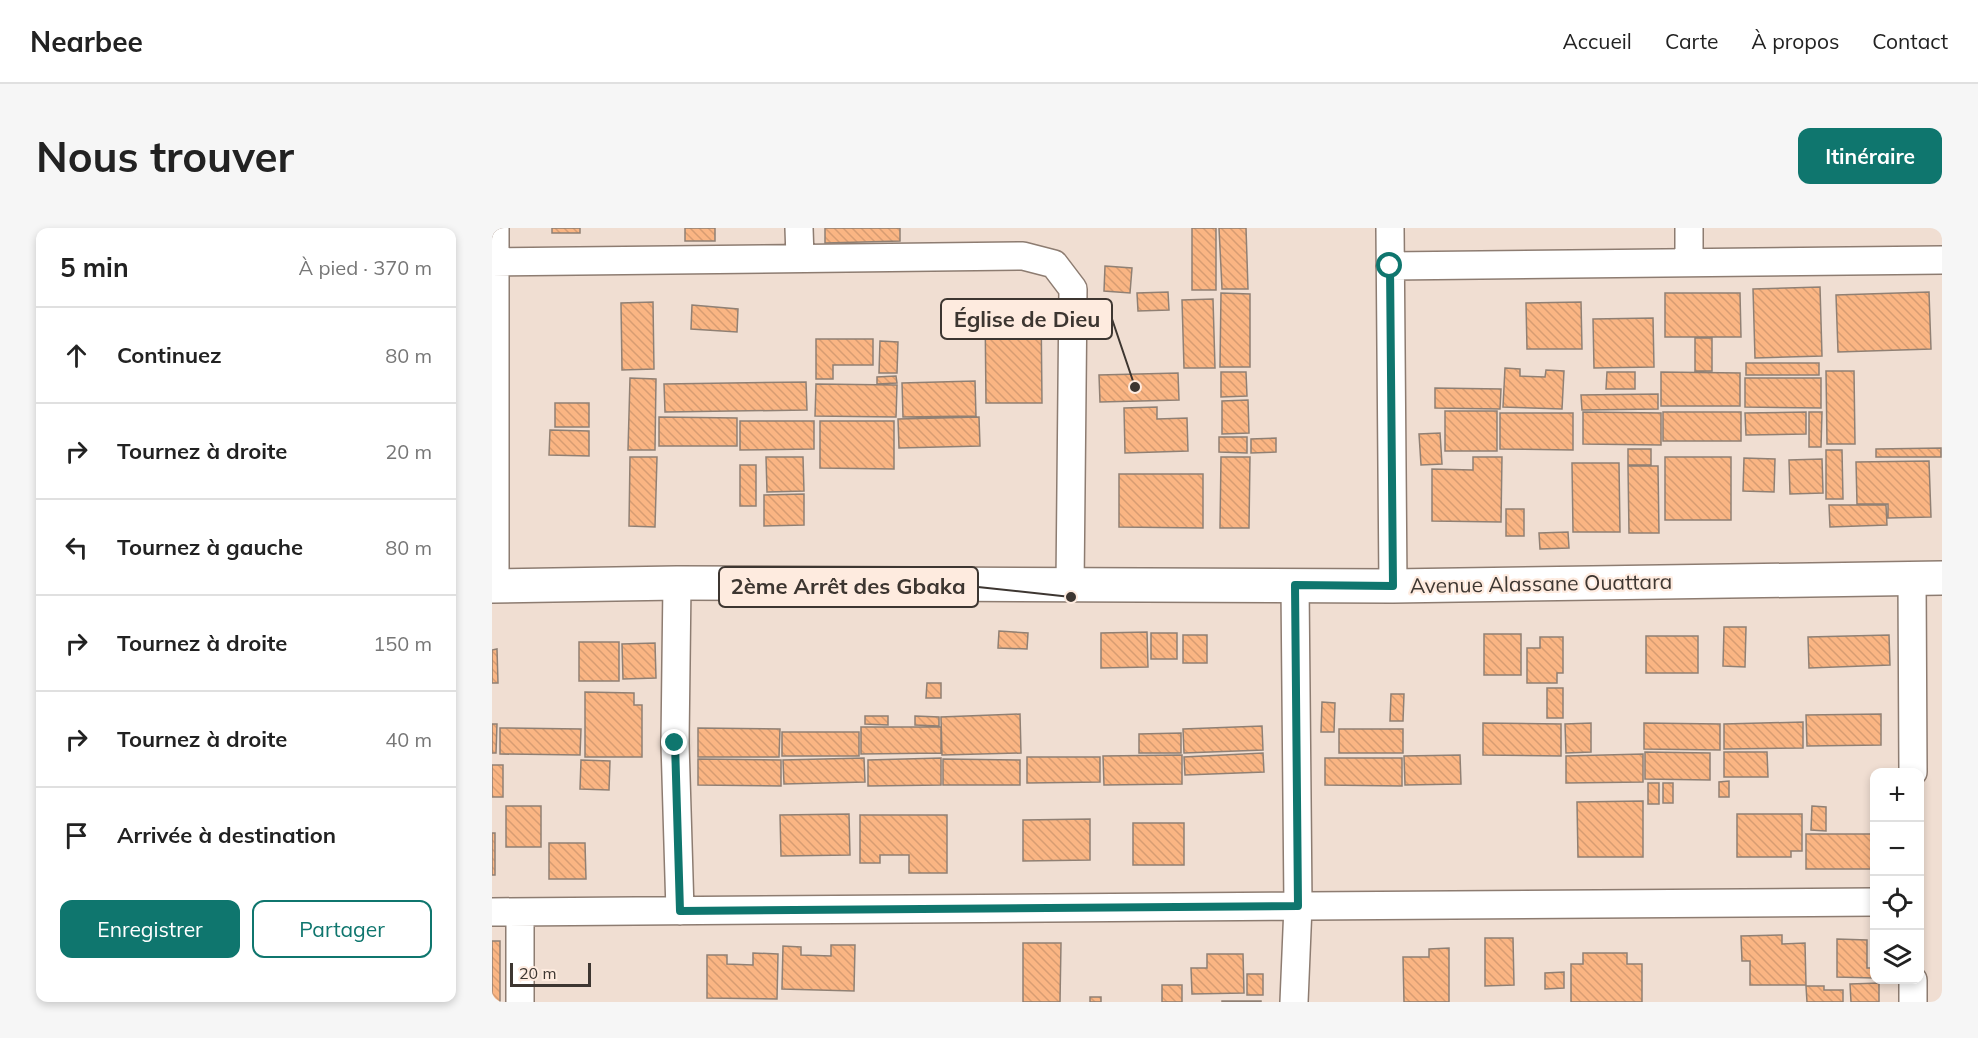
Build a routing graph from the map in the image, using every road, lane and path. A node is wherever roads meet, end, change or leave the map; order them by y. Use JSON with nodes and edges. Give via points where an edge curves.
{"nodes":[{"id":1,"x":495,"y":228,"type":"edge"},
{"id":2,"x":799,"y":228,"type":"edge"},
{"id":3,"x":1390,"y":228,"type":"edge"},
{"id":4,"x":1689,"y":228,"type":"edge"},
{"id":5,"x":800,"y":258,"type":"junction"},
{"id":6,"x":1942,"y":260,"type":"edge"},
{"id":7,"x":494,"y":262,"type":"edge"},
{"id":8,"x":1689,"y":262,"type":"junction"},
{"id":9,"x":1390,"y":266,"type":"junction"},
{"id":10,"x":1927,"y":578,"type":"edge"},
{"id":11,"x":677,"y":583,"type":"junction"},
{"id":12,"x":493,"y":585,"type":"edge"},
{"id":13,"x":1295,"y":585,"type":"junction"},
{"id":14,"x":1070,"y":586,"type":"junction"},
{"id":15,"x":1393,"y":586,"type":"junction"},
{"id":16,"x":1913,"y":768,"type":"edge"},
{"id":17,"x":1870,"y":902,"type":"edge"},
{"id":18,"x":1298,"y":906,"type":"junction"},
{"id":19,"x":680,"y":911,"type":"junction"},
{"id":20,"x":492,"y":912,"type":"edge"},
{"id":21,"x":520,"y":912,"type":"junction"},
{"id":22,"x":1913,"y":984,"type":"edge"},
{"id":23,"x":520,"y":1002,"type":"edge"},
{"id":24,"x":1294,"y":1002,"type":"edge"},
{"id":25,"x":1913,"y":1002,"type":"edge"}],
"edges":[{"from":1,"to":7,"type":"street"},
{"from":2,"to":5,"type":"street"},
{"from":3,"to":9,"type":"street"},
{"from":4,"to":8,"type":"street"},
{"from":5,"to":7,"type":"street"},
{"from":5,"to":14,"type":"street","via":[[1023,256],[1054,264],[1073,289]]},
{"from":6,"to":8,"type":"street"},
{"from":7,"to":12,"type":"street"},
{"from":8,"to":9,"type":"street"},
{"from":9,"to":15,"type":"street"},
{"from":10,"to":15,"type":"street","name":"Avenue Alassane Ouattara"},
{"from":10,"to":16,"type":"street"},
{"from":11,"to":12,"type":"street","name":"Avenue Alassane Ouattara"},
{"from":11,"to":14,"type":"street","name":"Avenue Alassane Ouattara"},
{"from":11,"to":19,"type":"street","via":[[675,743]]},
{"from":13,"to":14,"type":"street","name":"Avenue Alassane Ouattara"},
{"from":13,"to":15,"type":"street","name":"Avenue Alassane Ouattara"},
{"from":13,"to":18,"type":"street"},
{"from":17,"to":18,"type":"street"},
{"from":18,"to":19,"type":"street"},
{"from":18,"to":24,"type":"street"},
{"from":19,"to":21,"type":"street"},
{"from":20,"to":21,"type":"street"},
{"from":21,"to":23,"type":"street"},
{"from":22,"to":25,"type":"street"}]}
